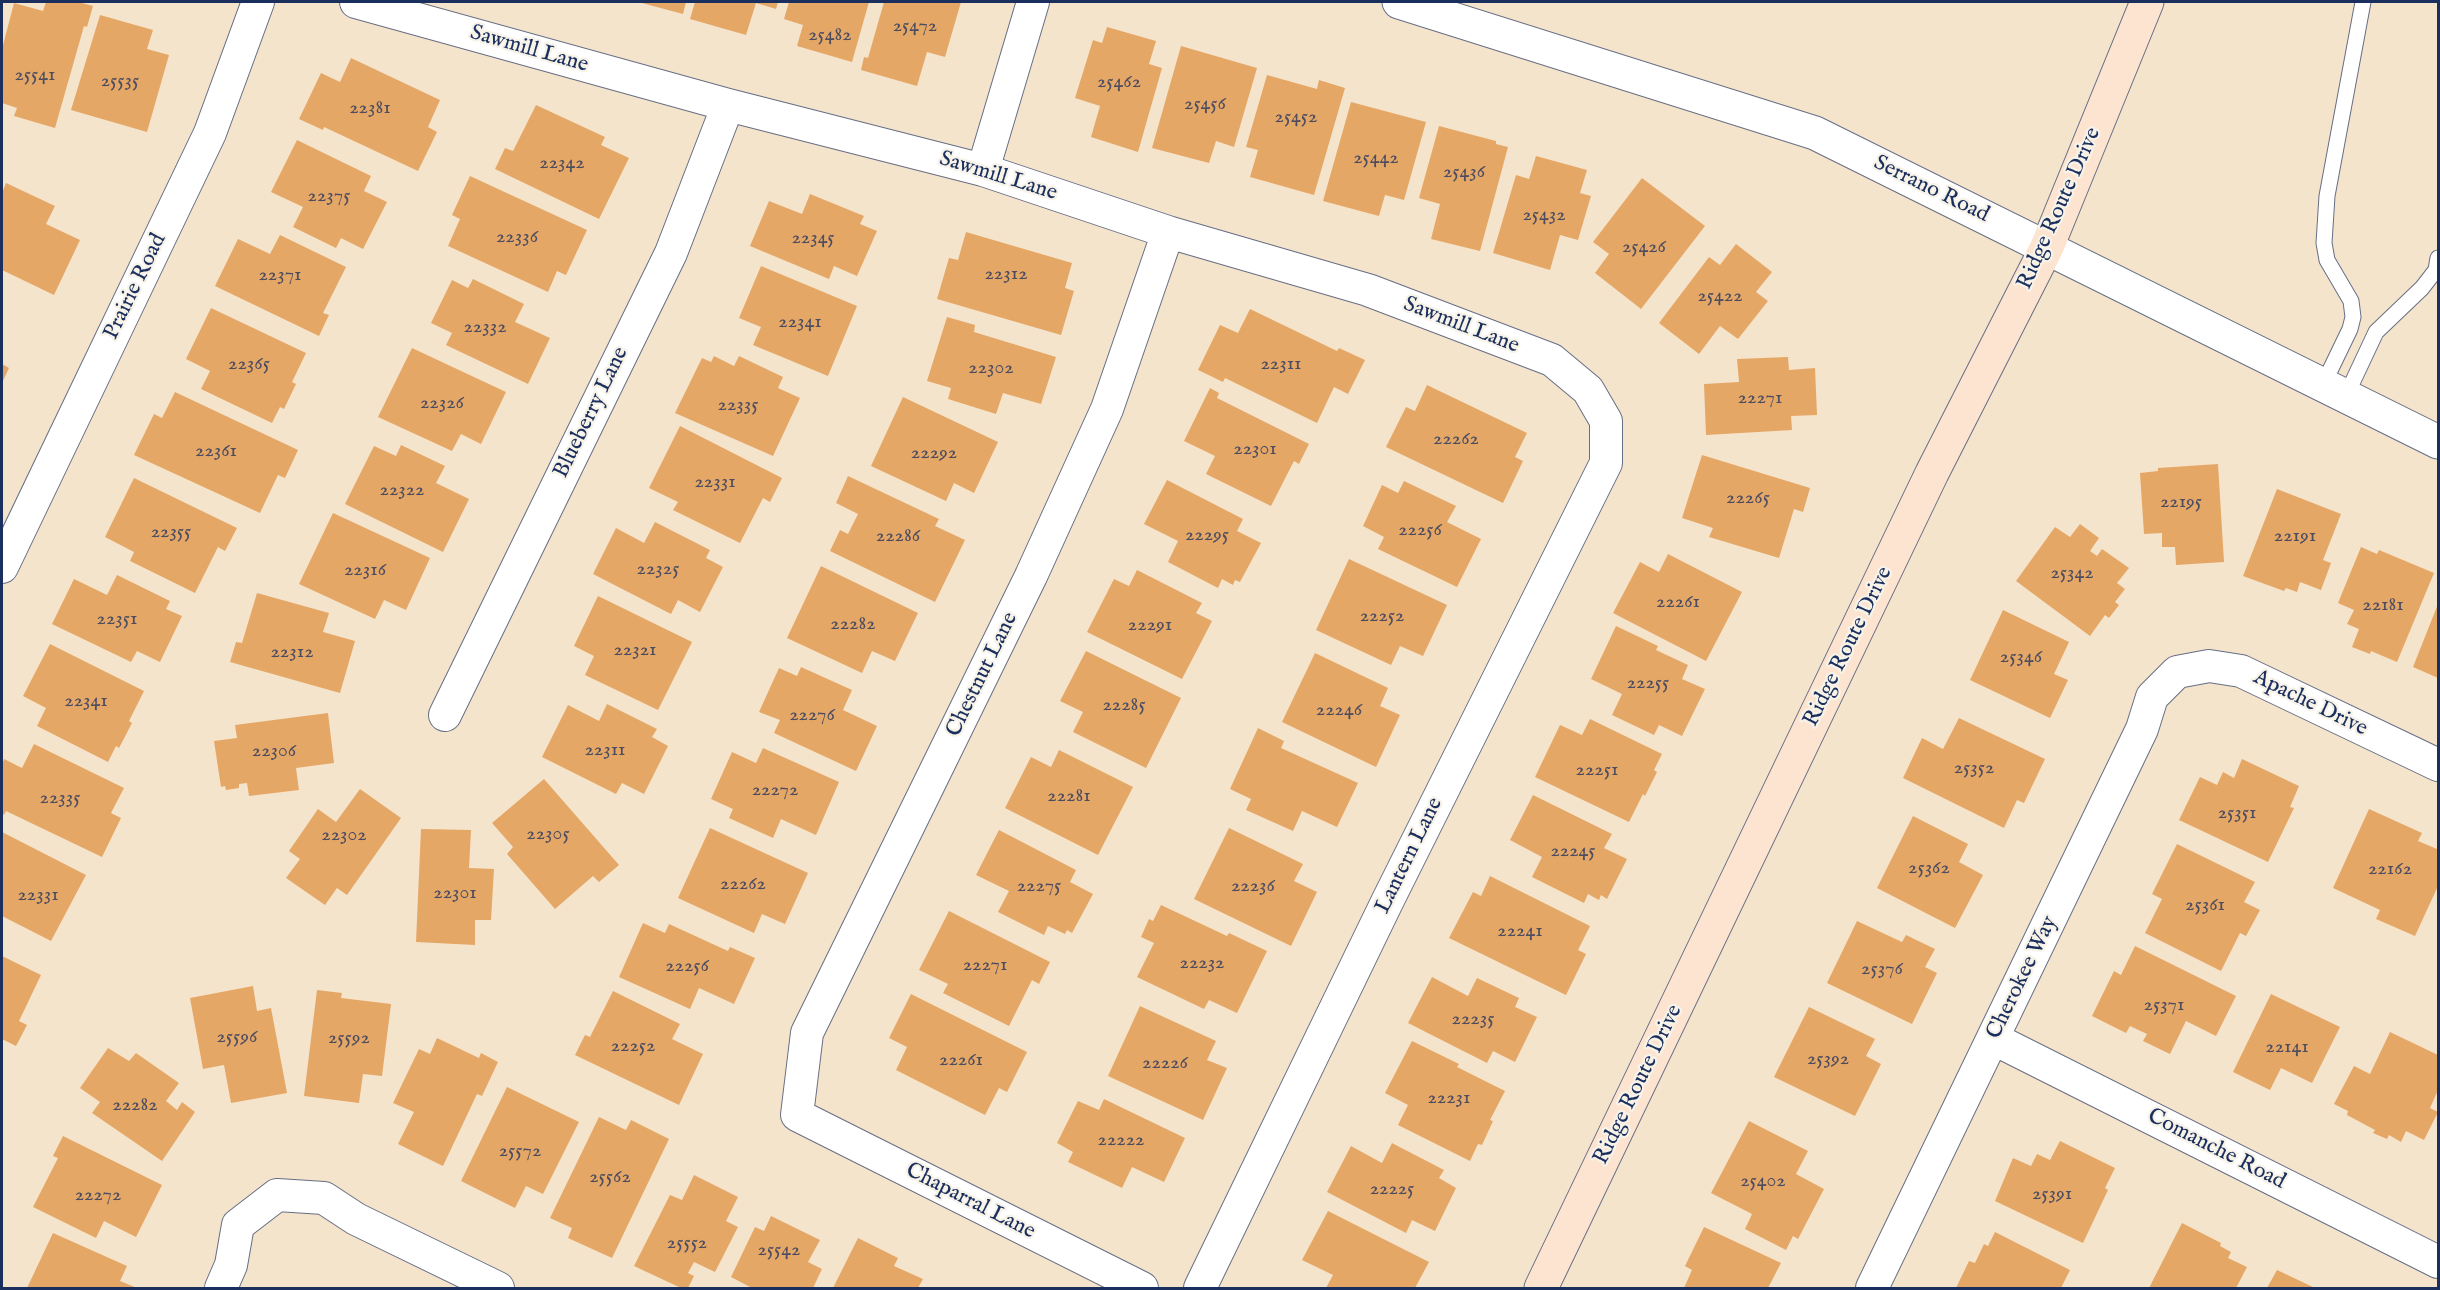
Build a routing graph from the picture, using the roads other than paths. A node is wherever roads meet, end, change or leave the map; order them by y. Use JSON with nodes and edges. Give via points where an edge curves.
{"nodes":[{"id":1,"x":258,"y":2,"type":"edge"},
{"id":2,"x":356,"y":2,"type":"edge"},
{"id":3,"x":1033,"y":2,"type":"edge"},
{"id":4,"x":1399,"y":2,"type":"edge"},
{"id":5,"x":2147,"y":2,"type":"edge"},
{"id":6,"x":2363,"y":2,"type":"edge"},
{"id":7,"x":728,"y":105,"type":"junction"},
{"id":8,"x":983,"y":170,"type":"junction"},
{"id":9,"x":1168,"y":232,"type":"junction"},
{"id":10,"x":2047,"y":247,"type":"junction"},
{"id":11,"x":2439,"y":258,"type":"edge"},
{"id":12,"x":2335,"y":390,"type":"junction"},
{"id":13,"x":1606,"y":421,"type":"joint"},
{"id":14,"x":2439,"y":442,"type":"edge"},
{"id":15,"x":2,"y":566,"type":"edge"},
{"id":16,"x":2177,"y":672,"type":"joint"},
{"id":17,"x":445,"y":715,"type":"dead end"},
{"id":18,"x":2439,"y":765,"type":"edge"},
{"id":19,"x":1994,"y":1039,"type":"junction"},
{"id":20,"x":797,"y":1115,"type":"joint"},
{"id":21,"x":2439,"y":1262,"type":"edge"},
{"id":22,"x":221,"y":1288,"type":"edge"},
{"id":23,"x":498,"y":1288,"type":"edge"},
{"id":24,"x":1142,"y":1288,"type":"edge"},
{"id":25,"x":1200,"y":1288,"type":"edge"},
{"id":26,"x":1541,"y":1288,"type":"edge"},
{"id":27,"x":1872,"y":1288,"type":"edge"}],
"edges":[{"from":1,"to":15,"type":"street","name":"Prairie Road","via":[[210,133]]},
{"from":2,"to":7,"type":"street","name":"Sawmill Lane"},
{"from":3,"to":8,"type":"street"},
{"from":4,"to":10,"type":"street","name":"Serrano Road","via":[[1815,134]]},
{"from":5,"to":10,"type":"main road","name":"Ridge Route Drive"},
{"from":6,"to":12,"type":"lane","via":[[2327,196],[2327,260],[2351,300],[2353,317]]},
{"from":7,"to":8,"type":"street","name":"Sawmill Lane"},
{"from":7,"to":17,"type":"street","name":"Blueberry Lane","via":[[671,253]]},
{"from":8,"to":9,"type":"street","name":"Sawmill Lane"},
{"from":9,"to":13,"type":"street","name":"Sawmill Lane","via":[[1368,290],[1552,360],[1588,390]]},
{"from":9,"to":20,"type":"street","name":"Chestnut Lane","via":[[1107,409],[1026,587],[807,1033]]},
{"from":10,"to":12,"type":"street","name":"Serrano Road"},
{"from":10,"to":26,"type":"main road","name":"Ridge Route Drive","via":[[1927,483]]},
{"from":11,"to":12,"type":"lane","via":[[2436,270],[2422,288],[2376,332]]},
{"from":12,"to":14,"type":"street","name":"Serrano Road"},
{"from":13,"to":25,"type":"street","name":"Lantern Lane","via":[[1606,463]]},
{"from":16,"to":18,"type":"street","name":"Apache Drive","via":[[2209,666],[2241,671]]},
{"from":16,"to":19,"type":"street","name":"Cherokee Way","via":[[2152,697],[2142,729]]},
{"from":19,"to":21,"type":"street","name":"Comanche Road"},
{"from":19,"to":27,"type":"street","name":"Cherokee Way"},
{"from":20,"to":24,"type":"street","name":"Chaparral Lane"},
{"from":22,"to":23,"type":"street","via":[[231,1265],[238,1225],[277,1195],[324,1198],[356,1219]]}]}
